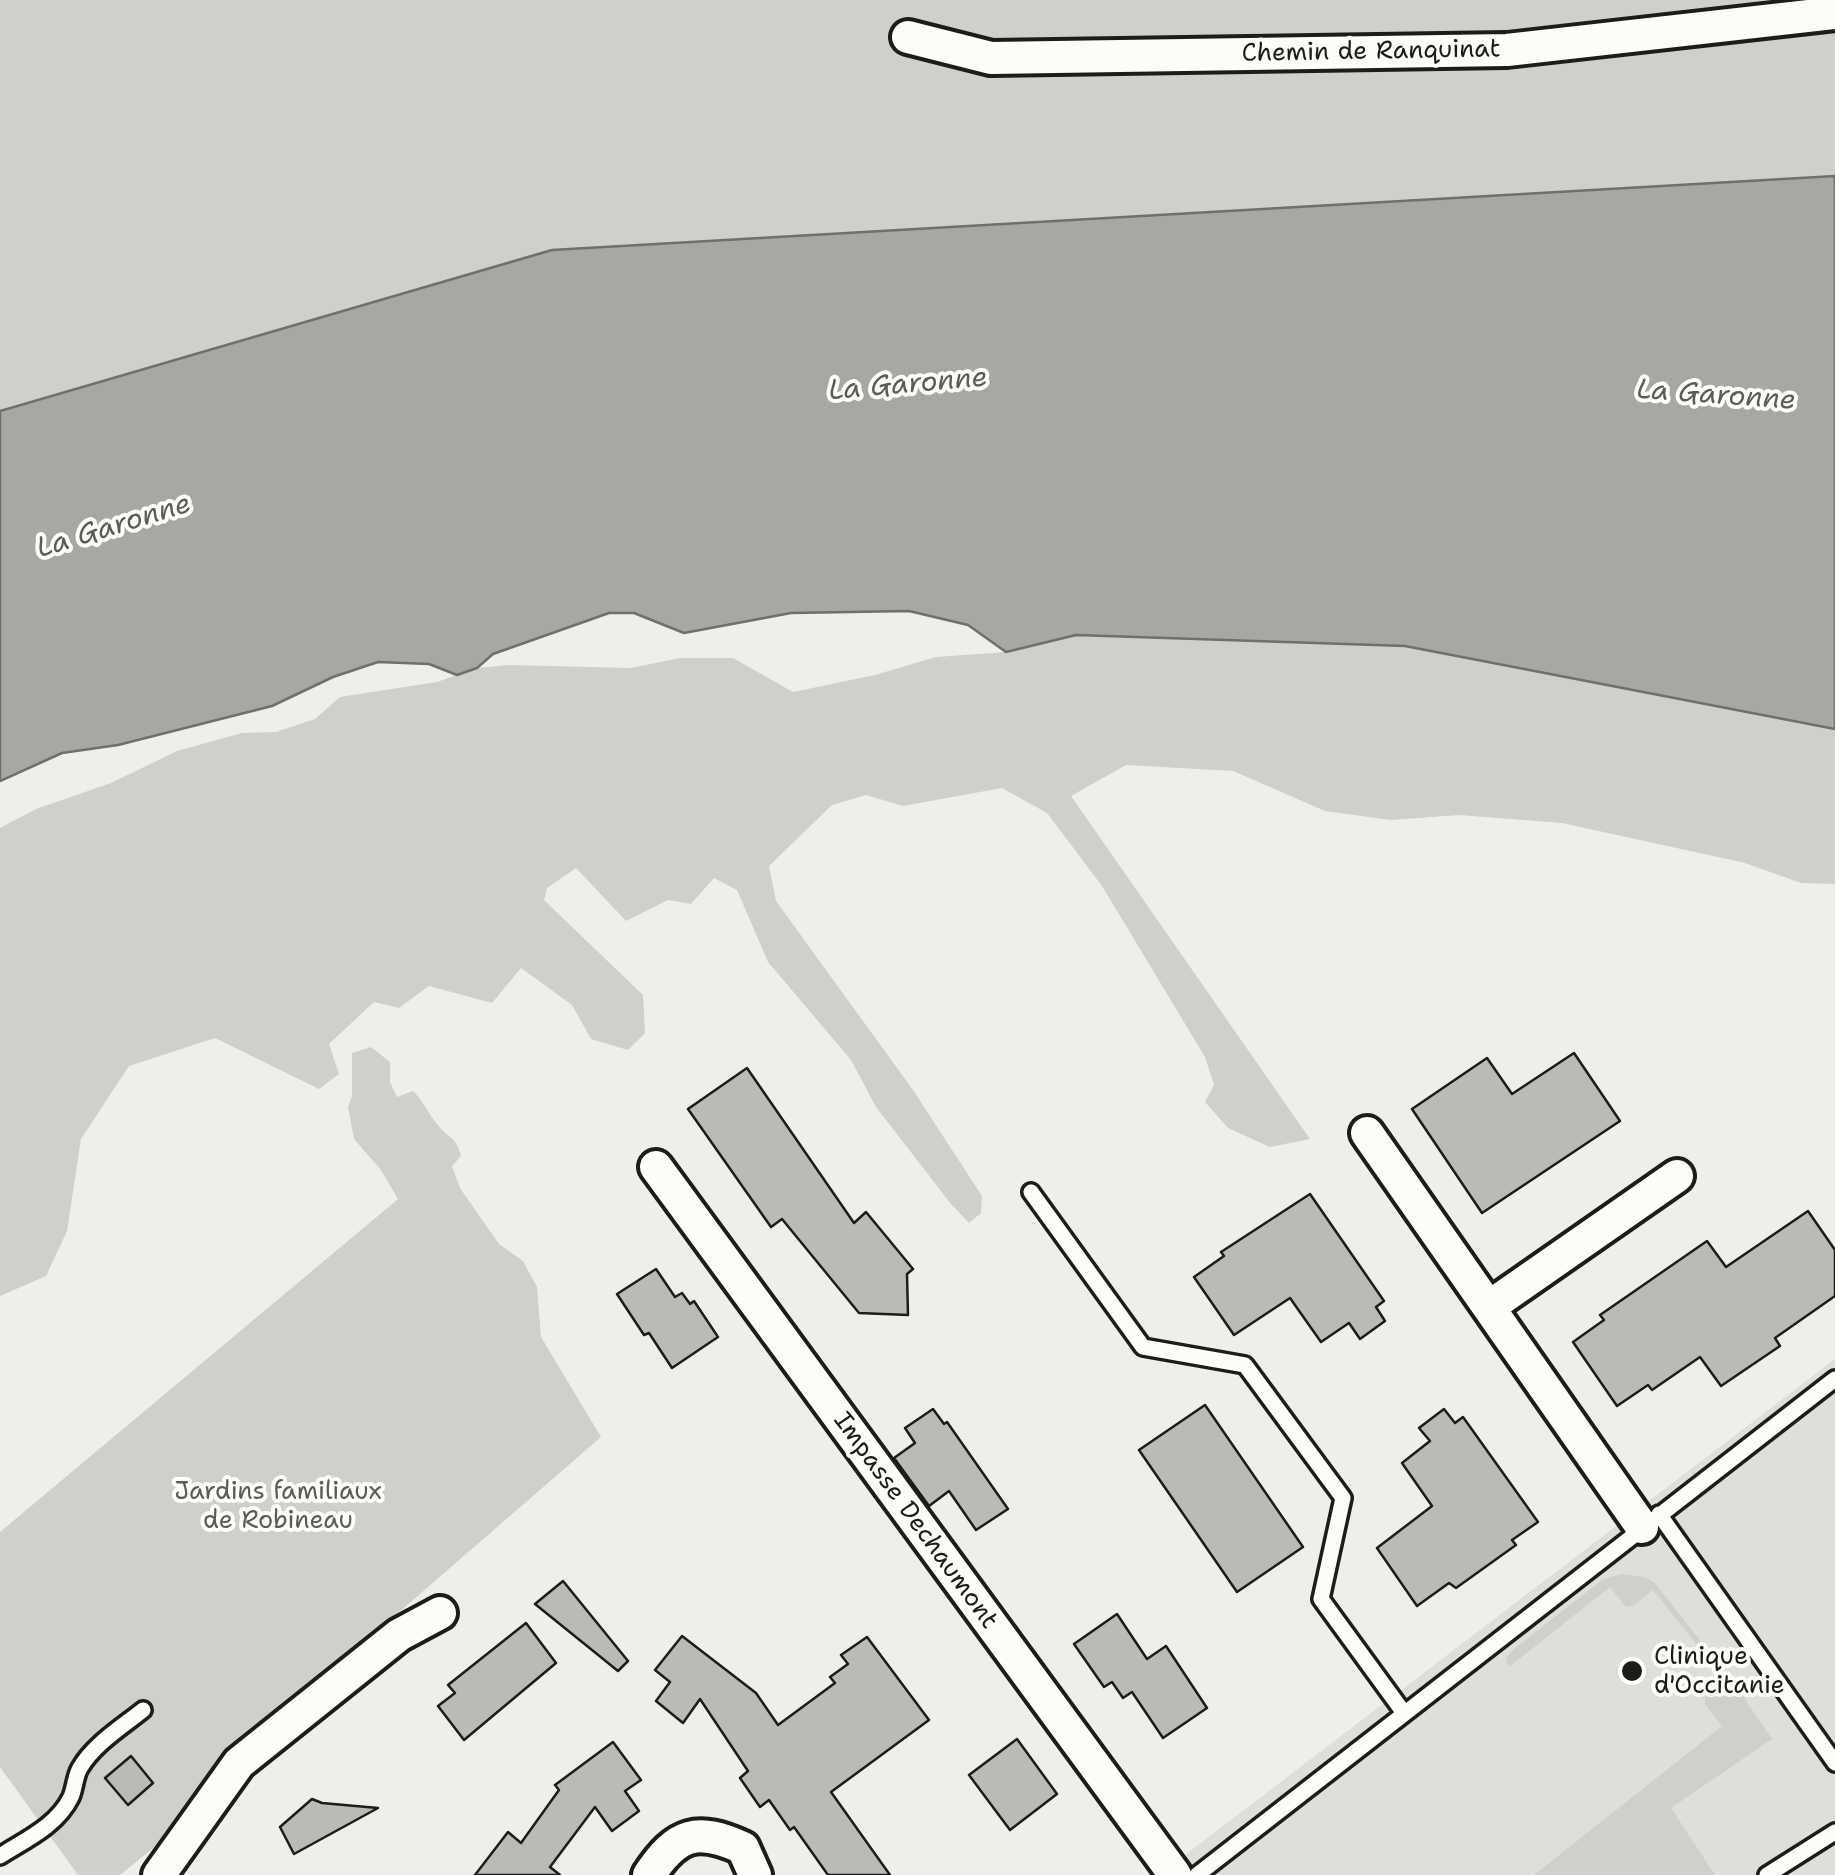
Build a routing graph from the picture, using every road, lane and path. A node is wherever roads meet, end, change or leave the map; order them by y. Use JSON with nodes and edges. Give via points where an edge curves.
{"nodes":[{"id":1,"x":1835,"y":13,"type":"edge"},
{"id":2,"x":908,"y":37,"type":"dead end"},
{"id":3,"x":1367,"y":1133,"type":"dead end"},
{"id":4,"x":656,"y":1167,"type":"dead end"},
{"id":5,"x":1676,"y":1176,"type":"dead end"},
{"id":6,"x":1031,"y":1192,"type":"dead end"},
{"id":7,"x":1489,"y":1307,"type":"junction"},
{"id":8,"x":1835,"y":1379,"type":"edge"},
{"id":9,"x":1650,"y":1521,"type":"junction"},
{"id":10,"x":440,"y":1613,"type":"dead end"},
{"id":11,"x":142,"y":1710,"type":"dead end"},
{"id":12,"x":1404,"y":1713,"type":"junction"},
{"id":13,"x":1835,"y":1763,"type":"edge"},
{"id":14,"x":1835,"y":1832,"type":"edge"},
{"id":15,"x":0,"y":1856,"type":"edge"},
{"id":16,"x":159,"y":1875,"type":"edge"},
{"id":17,"x":649,"y":1875,"type":"edge"},
{"id":18,"x":755,"y":1875,"type":"edge"},
{"id":19,"x":1175,"y":1875,"type":"edge"},
{"id":20,"x":1197,"y":1875,"type":"edge"},
{"id":21,"x":1768,"y":1875,"type":"edge"}],
"edges":[{"from":1,"to":2,"type":"street","name":"Chemin de Ranquinat","via":[[1507,50],[992,58]]},
{"from":3,"to":7,"type":"street"},
{"from":4,"to":19,"type":"street","name":"Impasse Dechaumont"},
{"from":5,"to":7,"type":"street"},
{"from":6,"to":12,"type":"lane","via":[[1143,1347],[1245,1365],[1343,1498],[1322,1599]]},
{"from":7,"to":9,"type":"street"},
{"from":8,"to":9,"type":"lane"},
{"from":9,"to":12,"type":"lane"},
{"from":9,"to":13,"type":"lane"},
{"from":10,"to":16,"type":"street","via":[[399,1636],[239,1763]]},
{"from":11,"to":15,"type":"lane","via":[[90,1754],[62,1812]]},
{"from":12,"to":20,"type":"lane"},
{"from":14,"to":21,"type":"lane"},
{"from":17,"to":18,"type":"street","via":[[669,1847],[689,1836],[716,1835],[743,1848]]}]}
